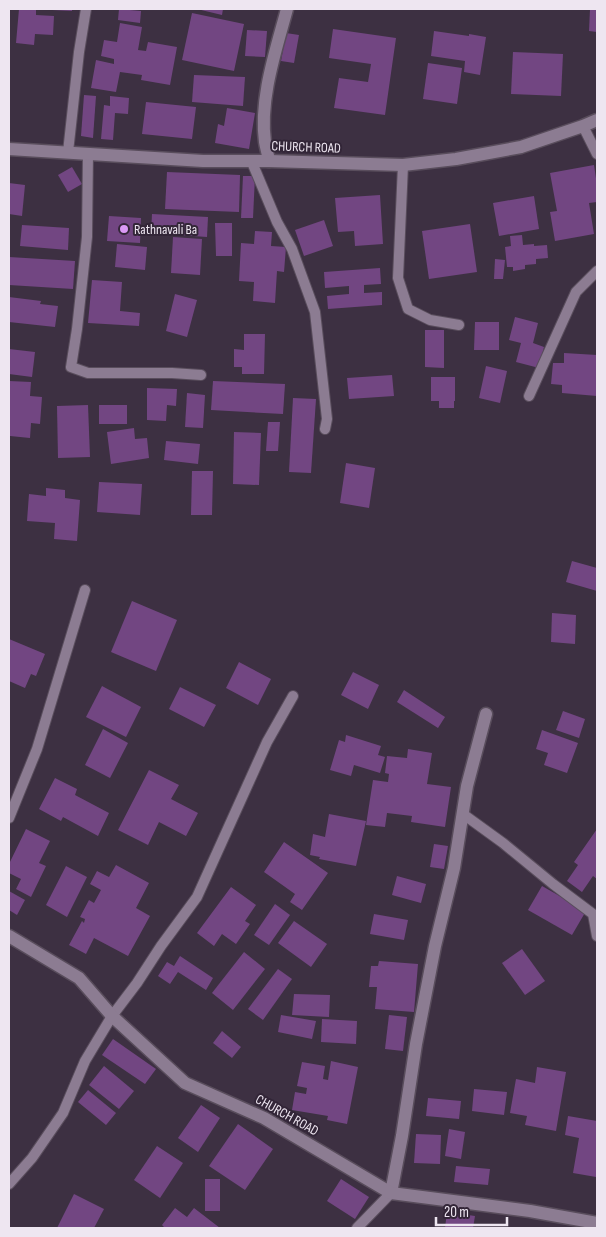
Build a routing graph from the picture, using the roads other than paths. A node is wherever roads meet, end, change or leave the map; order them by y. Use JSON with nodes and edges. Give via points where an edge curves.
{"nodes":[{"id":1,"x":86,"y":9,"type":"edge"},
{"id":2,"x":287,"y":9,"type":"edge"},
{"id":3,"x":597,"y":120,"type":"edge"},
{"id":4,"x":584,"y":126,"type":"junction"},
{"id":5,"x":9,"y":149,"type":"edge"},
{"id":6,"x":68,"y":152,"type":"junction"},
{"id":7,"x":88,"y":153,"type":"junction"},
{"id":8,"x":597,"y":154,"type":"edge"},
{"id":9,"x":251,"y":160,"type":"junction"},
{"id":10,"x":270,"y":161,"type":"junction"},
{"id":11,"x":403,"y":165,"type":"junction"},
{"id":12,"x":597,"y":271,"type":"edge"},
{"id":13,"x":459,"y":325,"type":"dead end"},
{"id":14,"x":201,"y":375,"type":"dead end"},
{"id":15,"x":529,"y":396,"type":"dead end"},
{"id":16,"x":325,"y":429,"type":"dead end"},
{"id":17,"x":85,"y":590,"type":"dead end"},
{"id":18,"x":294,"y":696,"type":"dead end"},
{"id":19,"x":486,"y":714,"type":"dead end"},
{"id":20,"x":463,"y":814,"type":"junction"},
{"id":21,"x":9,"y":818,"type":"edge"},
{"id":22,"x":9,"y":936,"type":"edge"},
{"id":23,"x":597,"y":936,"type":"edge"},
{"id":24,"x":112,"y":1016,"type":"junction"},
{"id":25,"x":9,"y":1184,"type":"edge"},
{"id":26,"x":391,"y":1193,"type":"junction"},
{"id":27,"x":597,"y":1223,"type":"edge"},
{"id":28,"x":357,"y":1228,"type":"edge"}],
"edges":[{"from":1,"to":6,"type":"lane"},
{"from":2,"to":10,"type":"street","via":[[264,115],[265,142]]},
{"from":3,"to":4,"type":"street","name":"CHURCH ROAD"},
{"from":4,"to":8,"type":"lane"},
{"from":4,"to":11,"type":"street","name":"CHURCH ROAD","via":[[521,147]]},
{"from":5,"to":6,"type":"street","name":"CHURCH ROAD"},
{"from":6,"to":7,"type":"street","name":"CHURCH ROAD"},
{"from":7,"to":9,"type":"street","name":"CHURCH ROAD","via":[[203,161]]},
{"from":7,"to":14,"type":"lane","via":[[87,237],[71,367],[88,373]]},
{"from":9,"to":10,"type":"street","name":"CHURCH ROAD"},
{"from":9,"to":16,"type":"lane","via":[[292,249],[315,312],[327,419]]},
{"from":10,"to":11,"type":"street","name":"CHURCH ROAD"},
{"from":11,"to":13,"type":"lane","via":[[398,278],[408,309],[430,320]]},
{"from":12,"to":15,"type":"lane","via":[[576,292]]},
{"from":17,"to":21,"type":"lane","via":[[37,749]]},
{"from":18,"to":24,"type":"lane","via":[[267,742],[198,897]]},
{"from":19,"to":20,"type":"street"},
{"from":20,"to":23,"type":"lane","via":[[593,914]]},
{"from":20,"to":26,"type":"street","via":[[416,1044]]},
{"from":22,"to":24,"type":"street","name":"CHURCH ROAD","via":[[79,978]]},
{"from":24,"to":25,"type":"lane","via":[[85,1061],[63,1113],[32,1158]]},
{"from":24,"to":26,"type":"street","name":"CHURCH ROAD","via":[[185,1082],[264,1118]]},
{"from":26,"to":27,"type":"street","name":"CHURCH ROAD"},
{"from":26,"to":28,"type":"lane"}]}
